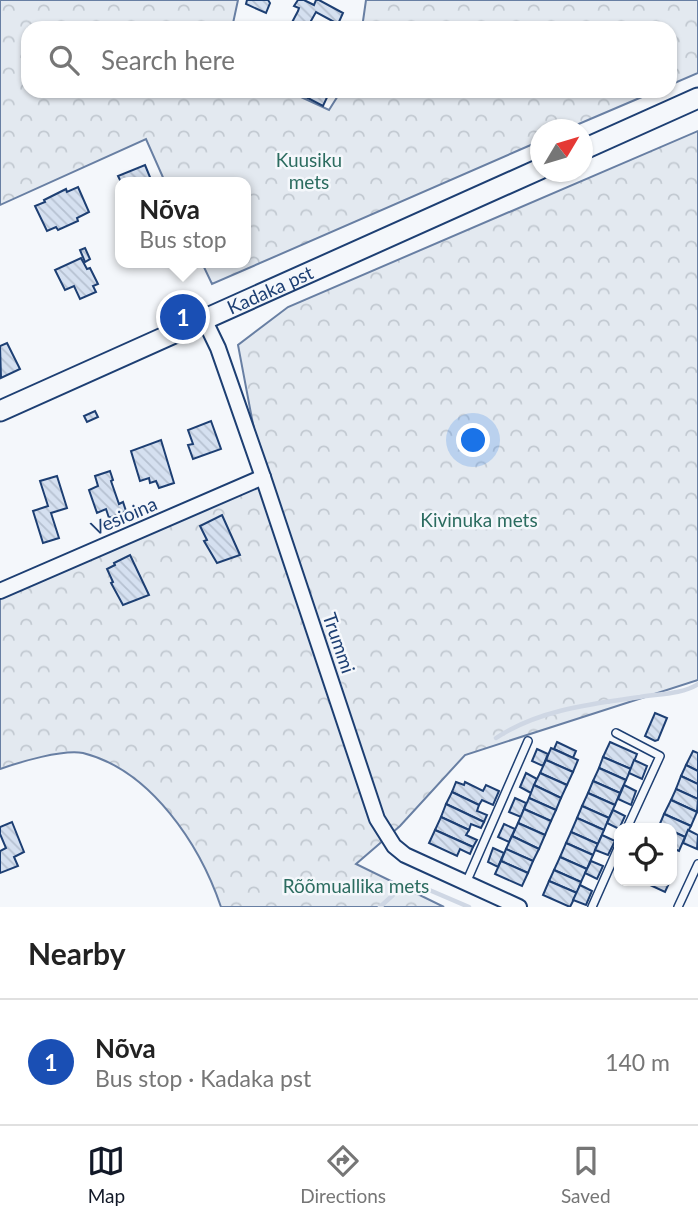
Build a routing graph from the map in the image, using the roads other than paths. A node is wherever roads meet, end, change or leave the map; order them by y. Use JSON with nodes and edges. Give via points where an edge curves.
{"nodes":[{"id":1,"x":698,"y":98,"type":"edge"},
{"id":2,"x":593,"y":145,"type":"edge"},
{"id":3,"x":530,"y":174,"type":"edge"},
{"id":4,"x":204,"y":319,"type":"junction"},
{"id":5,"x":0,"y":411,"type":"edge"},
{"id":6,"x":263,"y":477,"type":"junction"},
{"id":7,"x":0,"y":591,"type":"edge"},
{"id":8,"x":616,"y":733,"type":"dead end"},
{"id":9,"x":528,"y":741,"type":"dead end"},
{"id":10,"x":629,"y":823,"type":"edge"},
{"id":11,"x":614,"y":857,"type":"edge"},
{"id":12,"x":698,"y":864,"type":"edge"},
{"id":13,"x":466,"y":884,"type":"junction"},
{"id":14,"x":519,"y":907,"type":"edge"},
{"id":15,"x":592,"y":907,"type":"edge"},
{"id":16,"x":678,"y":907,"type":"edge"}],
"edges":[{"from":1,"to":2,"type":"main road"},
{"from":3,"to":4,"type":"main road","name":"Kadaka pst"},
{"from":4,"to":5,"type":"main road","name":"Kadaka pst"},
{"from":4,"to":6,"type":"street","name":"Trummi"},
{"from":6,"to":7,"type":"street","name":"Vesioina"},
{"from":6,"to":13,"type":"street","name":"Trummi","via":[[377,819],[405,855]]},
{"from":8,"to":10,"type":"lane","via":[[660,756]]},
{"from":9,"to":13,"type":"lane"},
{"from":11,"to":15,"type":"lane"},
{"from":12,"to":16,"type":"lane"},
{"from":13,"to":14,"type":"street","name":"Trummi"}]}
